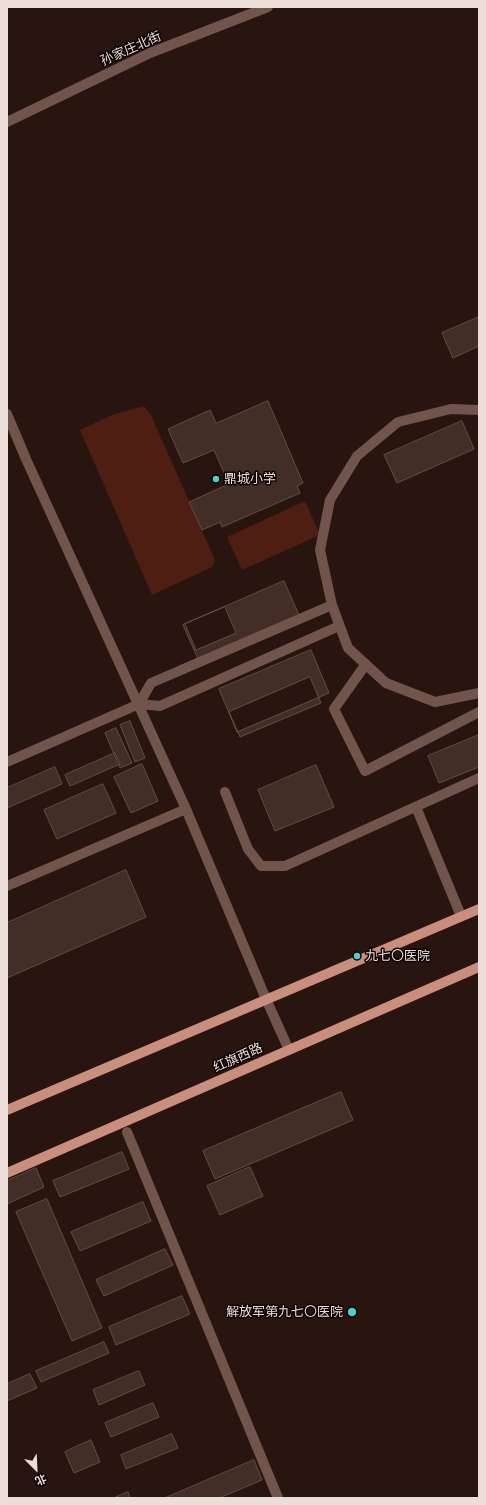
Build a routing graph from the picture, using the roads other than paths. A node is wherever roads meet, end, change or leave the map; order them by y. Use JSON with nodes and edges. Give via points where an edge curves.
{"nodes":[{"id":1,"x":268,"y":7,"type":"edge"},
{"id":2,"x":7,"y":122,"type":"edge"},
{"id":3,"x":479,"y":410,"type":"edge"},
{"id":4,"x":7,"y":414,"type":"edge"},
{"id":5,"x":332,"y":605,"type":"junction"},
{"id":6,"x":339,"y":626,"type":"junction"},
{"id":7,"x":366,"y":664,"type":"junction"},
{"id":8,"x":479,"y":692,"type":"edge"},
{"id":9,"x":139,"y":704,"type":"junction"},
{"id":10,"x":479,"y":712,"type":"edge"},
{"id":11,"x":7,"y":762,"type":"edge"},
{"id":12,"x":479,"y":778,"type":"edge"},
{"id":13,"x":225,"y":792,"type":"dead end"},
{"id":14,"x":416,"y":807,"type":"junction"},
{"id":15,"x":186,"y":809,"type":"junction"},
{"id":16,"x":7,"y":886,"type":"edge"},
{"id":17,"x":479,"y":909,"type":"edge"},
{"id":18,"x":461,"y":916,"type":"junction"},
{"id":19,"x":479,"y":967,"type":"edge"},
{"id":20,"x":266,"y":999,"type":"junction"},
{"id":21,"x":289,"y":1050,"type":"junction"},
{"id":22,"x":7,"y":1110,"type":"edge"},
{"id":23,"x":127,"y":1132,"type":"dead end"},
{"id":24,"x":7,"y":1173,"type":"edge"},
{"id":25,"x":278,"y":1498,"type":"edge"}],
"edges":[{"from":1,"to":2,"type":"street","name":"孙家庄北街","via":[[150,53]]},
{"from":3,"to":5,"type":"street","via":[[451,409],[398,422],[357,456],[330,500],[320,550]]},
{"from":4,"to":9,"type":"street"},
{"from":5,"to":6,"type":"street"},
{"from":5,"to":9,"type":"street","via":[[151,683]]},
{"from":6,"to":7,"type":"street","via":[[348,648]]},
{"from":6,"to":9,"type":"street","via":[[160,706]]},
{"from":7,"to":8,"type":"street","via":[[386,682],[435,702]]},
{"from":7,"to":10,"type":"street","via":[[334,709],[365,771]]},
{"from":9,"to":11,"type":"street"},
{"from":9,"to":15,"type":"street"},
{"from":12,"to":14,"type":"street"},
{"from":13,"to":14,"type":"street","via":[[248,849],[261,866],[285,866]]},
{"from":14,"to":18,"type":"street"},
{"from":15,"to":16,"type":"street"},
{"from":15,"to":20,"type":"street"},
{"from":17,"to":18,"type":"main road"},
{"from":18,"to":20,"type":"main road"},
{"from":19,"to":21,"type":"main road","name":"红旗西路"},
{"from":20,"to":21,"type":"street"},
{"from":20,"to":22,"type":"main road"},
{"from":21,"to":24,"type":"main road","name":"红旗西路"},
{"from":23,"to":25,"type":"street"}]}
